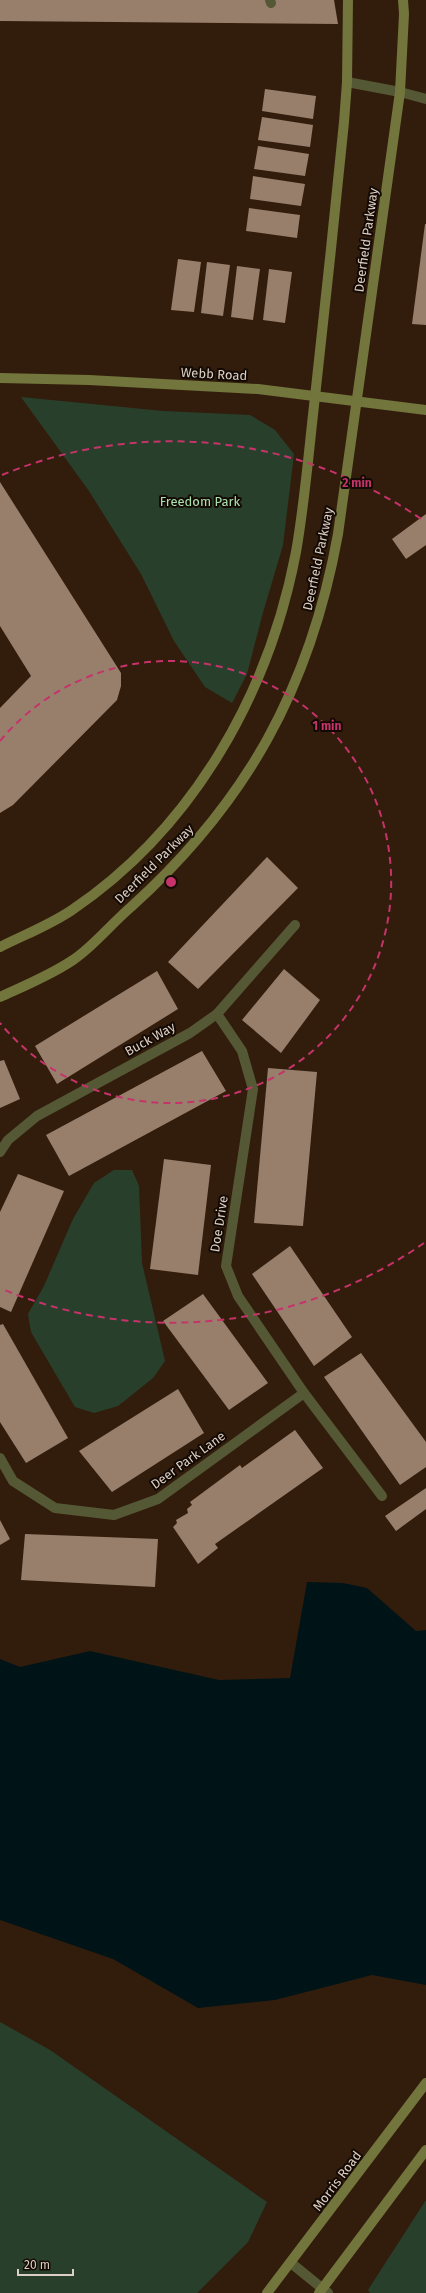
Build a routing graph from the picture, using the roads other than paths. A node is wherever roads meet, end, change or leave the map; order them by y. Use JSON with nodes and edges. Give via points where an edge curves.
{"nodes":[{"id":1,"x":348,"y":0,"type":"edge"},
{"id":2,"x":403,"y":0,"type":"edge"},
{"id":3,"x":347,"y":82,"type":"junction"},
{"id":4,"x":400,"y":92,"type":"junction"},
{"id":5,"x":426,"y":99,"type":"edge"},
{"id":6,"x":0,"y":378,"type":"edge"},
{"id":7,"x":315,"y":395,"type":"junction"},
{"id":8,"x":356,"y":400,"type":"junction"},
{"id":9,"x":426,"y":410,"type":"edge"},
{"id":10,"x":295,"y":925,"type":"dead end"},
{"id":11,"x":0,"y":947,"type":"edge"},
{"id":12,"x":0,"y":998,"type":"edge"},
{"id":13,"x":216,"y":1014,"type":"junction"},
{"id":14,"x":0,"y":1152,"type":"edge"},
{"id":15,"x":304,"y":1392,"type":"junction"},
{"id":16,"x":0,"y":1458,"type":"edge"},
{"id":17,"x":382,"y":1496,"type":"dead end"},
{"id":18,"x":426,"y":2083,"type":"edge"},
{"id":19,"x":426,"y":2150,"type":"edge"},
{"id":20,"x":291,"y":2263,"type":"junction"},
{"id":21,"x":323,"y":2292,"type":"edge"},
{"id":22,"x":267,"y":2293,"type":"edge"}],
"edges":[{"from":1,"to":3,"type":"main road","name":"Deerfield Parkway"},
{"from":2,"to":4,"type":"main road","name":"Deerfield Parkway"},
{"from":3,"to":4,"type":"street"},
{"from":3,"to":7,"type":"main road","name":"Deerfield Parkway"},
{"from":4,"to":5,"type":"street"},
{"from":4,"to":8,"type":"main road","name":"Deerfield Parkway"},
{"from":6,"to":7,"type":"main road","name":"Webb Road","via":[[89,380]]},
{"from":7,"to":8,"type":"main road","name":"Webb Road"},
{"from":7,"to":11,"type":"main road","name":"Deerfield Parkway","via":[[298,538],[288,583],[261,670],[222,751],[191,797],[123,870],[70,911]]},
{"from":8,"to":9,"type":"main road","name":"Webb Road"},
{"from":8,"to":12,"type":"main road","name":"Deerfield Parkway","via":[[338,534],[323,605],[294,687],[260,754],[203,834],[156,884],[73,960]]},
{"from":10,"to":13,"type":"street","name":"Buck Way"},
{"from":13,"to":14,"type":"street","name":"Buck Way","via":[[190,1033],[37,1116],[8,1140]]},
{"from":13,"to":15,"type":"street","name":"Doe Drive","via":[[242,1051],[253,1089],[226,1266],[238,1296]]},
{"from":15,"to":16,"type":"street","name":"Deer Park Lane","via":[[158,1499],[114,1516],[55,1508],[13,1481]]},
{"from":15,"to":17,"type":"street","name":"Doe Drive"},
{"from":18,"to":20,"type":"main road","name":"Morris Road"},
{"from":19,"to":21,"type":"main road"},
{"from":20,"to":21,"type":"street"},
{"from":20,"to":22,"type":"main road","name":"Morris Road"}]}
